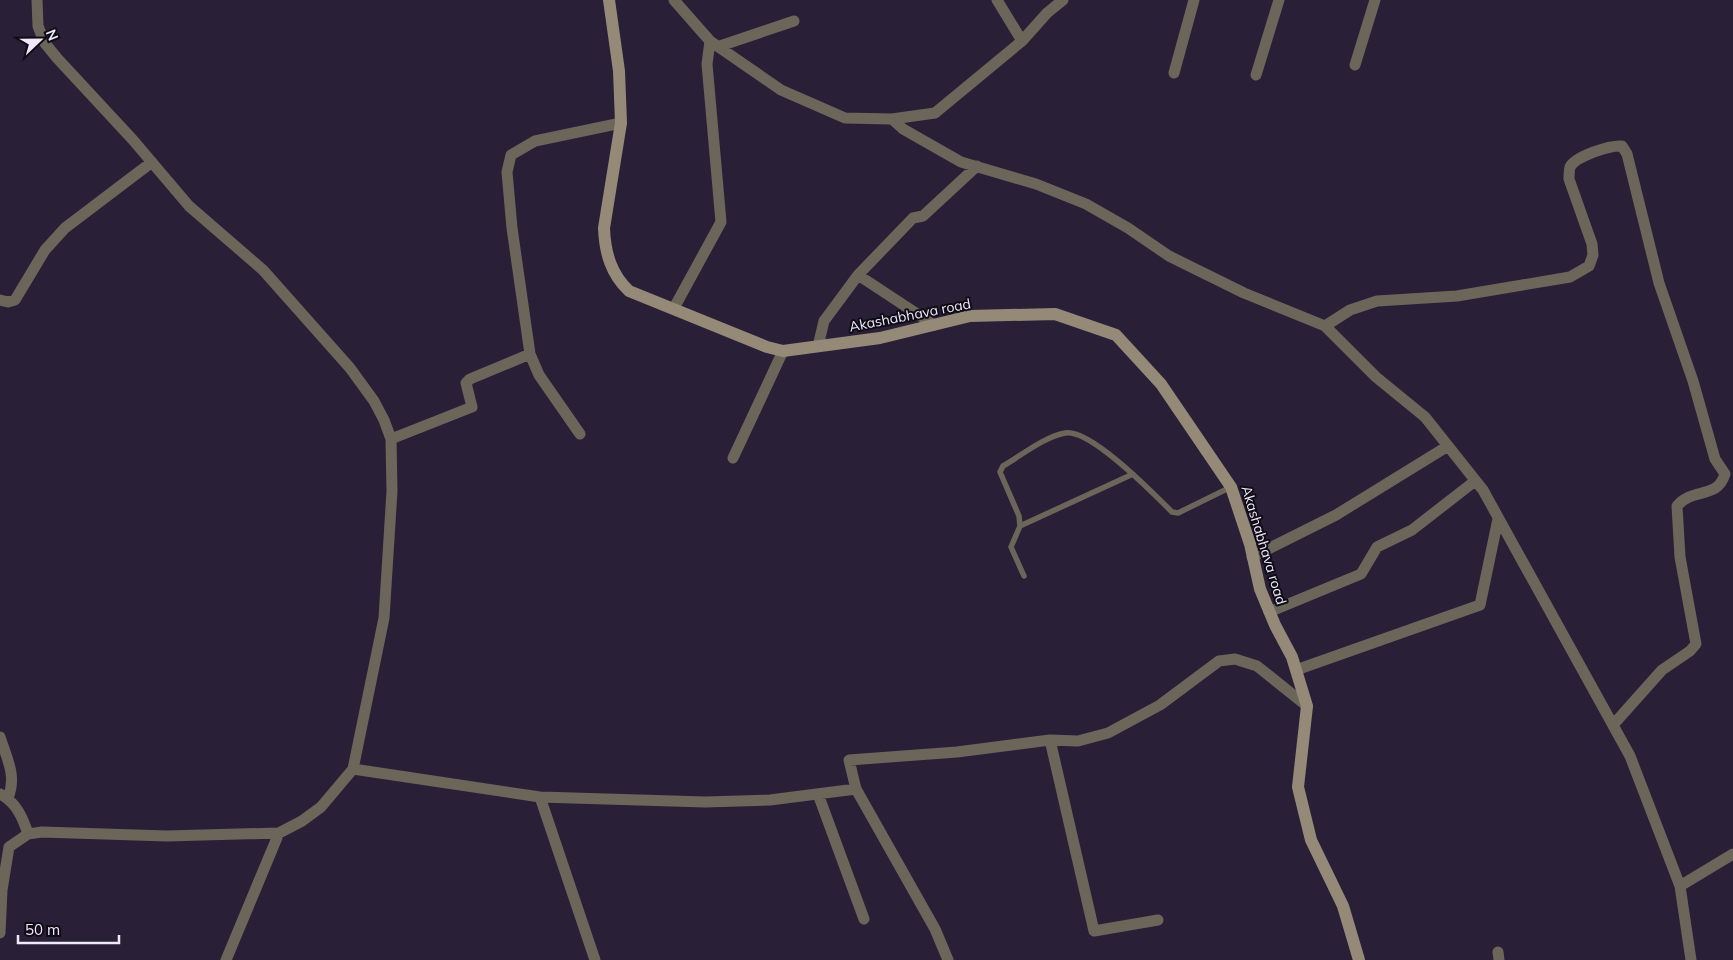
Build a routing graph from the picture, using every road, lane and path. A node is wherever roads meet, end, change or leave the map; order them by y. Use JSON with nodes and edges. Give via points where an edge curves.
{"nodes":[{"id":1,"x":37,"y":0,"type":"edge"},
{"id":2,"x":609,"y":0,"type":"edge"},
{"id":3,"x":674,"y":0,"type":"edge"},
{"id":4,"x":997,"y":0,"type":"edge"},
{"id":5,"x":1063,"y":0,"type":"edge"},
{"id":6,"x":1194,"y":0,"type":"edge"},
{"id":7,"x":1279,"y":0,"type":"edge"},
{"id":8,"x":1375,"y":0,"type":"edge"},
{"id":9,"x":794,"y":21,"type":"dead end"},
{"id":10,"x":1022,"y":41,"type":"junction"},
{"id":11,"x":715,"y":43,"type":"junction"},
{"id":12,"x":1356,"y":65,"type":"dead end"},
{"id":13,"x":1174,"y":73,"type":"dead end"},
{"id":14,"x":1256,"y":74,"type":"dead end"},
{"id":15,"x":892,"y":119,"type":"junction"},
{"id":16,"x":621,"y":123,"type":"junction"},
{"id":17,"x":152,"y":162,"type":"junction"},
{"id":18,"x":977,"y":166,"type":"junction"},
{"id":19,"x":858,"y":274,"type":"junction"},
{"id":20,"x":0,"y":300,"type":"edge"},
{"id":21,"x":674,"y":308,"type":"junction"},
{"id":22,"x":934,"y":325,"type":"junction"},
{"id":23,"x":1325,"y":326,"type":"junction"},
{"id":24,"x":818,"y":346,"type":"junction"},
{"id":25,"x":783,"y":351,"type":"junction"},
{"id":26,"x":530,"y":354,"type":"junction"},
{"id":27,"x":580,"y":434,"type":"dead end"},
{"id":28,"x":391,"y":439,"type":"junction"},
{"id":29,"x":1448,"y":446,"type":"junction"},
{"id":30,"x":733,"y":458,"type":"dead end"},
{"id":31,"x":1133,"y":474,"type":"junction"},
{"id":32,"x":1475,"y":481,"type":"junction"},
{"id":33,"x":1231,"y":487,"type":"junction"},
{"id":34,"x":1498,"y":520,"type":"junction"},
{"id":35,"x":1020,"y":526,"type":"junction"},
{"id":36,"x":1252,"y":557,"type":"junction"},
{"id":37,"x":1024,"y":576,"type":"dead end"},
{"id":38,"x":1269,"y":612,"type":"junction"},
{"id":39,"x":1296,"y":670,"type":"junction"},
{"id":40,"x":1307,"y":706,"type":"junction"},
{"id":41,"x":1613,"y":725,"type":"junction"},
{"id":42,"x":0,"y":737,"type":"edge"},
{"id":43,"x":1050,"y":740,"type":"junction"},
{"id":44,"x":353,"y":769,"type":"junction"},
{"id":45,"x":856,"y":789,"type":"junction"},
{"id":46,"x":818,"y":794,"type":"junction"},
{"id":47,"x":4,"y":796,"type":"edge"},
{"id":48,"x":540,"y":797,"type":"junction"},
{"id":49,"x":279,"y":833,"type":"junction"},
{"id":50,"x":28,"y":834,"type":"junction"},
{"id":51,"x":4,"y":848,"type":"edge"},
{"id":52,"x":1733,"y":854,"type":"edge"},
{"id":53,"x":1680,"y":886,"type":"junction"},
{"id":54,"x":864,"y":919,"type":"dead end"},
{"id":55,"x":1158,"y":920,"type":"dead end"},
{"id":56,"x":0,"y":933,"type":"edge"},
{"id":57,"x":226,"y":960,"type":"edge"},
{"id":58,"x":595,"y":960,"type":"edge"},
{"id":59,"x":948,"y":960,"type":"edge"},
{"id":60,"x":1359,"y":960,"type":"edge"},
{"id":61,"x":1690,"y":960,"type":"edge"}],
"edges":[{"from":1,"to":17,"type":"street","via":[[38,26],[44,42]]},
{"from":2,"to":16,"type":"street","name":"Akashabhava road","via":[[619,71]]},
{"from":3,"to":11,"type":"street"},
{"from":4,"to":10,"type":"street"},
{"from":5,"to":10,"type":"street"},
{"from":6,"to":13,"type":"street"},
{"from":7,"to":14,"type":"street"},
{"from":8,"to":12,"type":"street"},
{"from":9,"to":11,"type":"street"},
{"from":10,"to":15,"type":"street","via":[[935,113]]},
{"from":11,"to":15,"type":"street","via":[[781,90],[845,118]]},
{"from":11,"to":21,"type":"street","via":[[707,64],[721,222]]},
{"from":15,"to":18,"type":"street","via":[[903,129],[961,162]]},
{"from":16,"to":21,"type":"street","name":"Akashabhava road","via":[[604,228],[607,256],[620,283],[629,291]]},
{"from":16,"to":26,"type":"street","via":[[534,141],[511,155],[507,172],[512,228]]},
{"from":17,"to":20,"type":"street","via":[[65,228],[45,250],[15,300]]},
{"from":17,"to":28,"type":"street","via":[[189,206],[263,270],[350,368],[374,401]]},
{"from":18,"to":19,"type":"street","via":[[922,216],[913,218]]},
{"from":18,"to":23,"type":"street","via":[[1086,204],[1169,256],[1244,293]]},
{"from":19,"to":22,"type":"street"},
{"from":19,"to":24,"type":"street","via":[[824,321]]},
{"from":21,"to":25,"type":"street","name":"Akashabhava road"},
{"from":22,"to":24,"type":"street","name":"Akashabhava road","via":[[880,338]]},
{"from":22,"to":33,"type":"street","name":"Akashabhava road","via":[[970,316],[1055,314],[1116,335],[1161,384]]},
{"from":23,"to":29,"type":"street","via":[[1376,377],[1425,417]]},
{"from":23,"to":41,"type":"street","via":[[1350,310],[1377,301],[1457,296],[1570,277],[1589,266],[1592,244],[1569,169],[1574,162],[1611,145],[1622,146],[1627,154],[1659,283],[1715,459],[1725,474],[1716,490],[1691,495],[1677,506],[1680,557],[1696,644],[1662,670]]},
{"from":24,"to":25,"type":"street","name":"Akashabhava road"},
{"from":25,"to":30,"type":"street"},
{"from":26,"to":27,"type":"street","via":[[539,375]]},
{"from":26,"to":28,"type":"street","via":[[470,379],[466,383],[472,407]]},
{"from":28,"to":44,"type":"street","via":[[392,491],[384,618]]},
{"from":29,"to":32,"type":"street"},
{"from":29,"to":36,"type":"street","via":[[1336,515]]},
{"from":31,"to":33,"type":"lane","via":[[1172,512]]},
{"from":31,"to":35,"type":"lane"},
{"from":31,"to":35,"type":"lane","via":[[1079,436],[1068,432],[1056,436],[1004,466],[1000,472],[1019,516]]},
{"from":32,"to":34,"type":"street"},
{"from":32,"to":38,"type":"street","via":[[1412,530],[1377,548],[1361,574]]},
{"from":33,"to":36,"type":"street","name":"Akashabhava road"},
{"from":34,"to":39,"type":"street","via":[[1480,605]]},
{"from":34,"to":41,"type":"street"},
{"from":35,"to":37,"type":"lane","via":[[1011,546]]},
{"from":36,"to":38,"type":"street","name":"Akashabhava road"},
{"from":38,"to":39,"type":"street","name":"Akashabhava road"},
{"from":39,"to":40,"type":"street","name":"Akashabhava road"},
{"from":40,"to":43,"type":"street","via":[[1257,666],[1235,660],[1219,662],[1160,705],[1108,733],[1078,741]]},
{"from":40,"to":60,"type":"street","name":"Akashabhava road","via":[[1298,787],[1311,840],[1343,906]]},
{"from":41,"to":53,"type":"street","via":[[1630,756]]},
{"from":42,"to":47,"type":"street","via":[[13,786]]},
{"from":43,"to":45,"type":"street","via":[[957,752],[849,760]]},
{"from":43,"to":55,"type":"street","via":[[1094,931]]},
{"from":44,"to":48,"type":"street"},
{"from":44,"to":49,"type":"street","via":[[313,814]]},
{"from":45,"to":46,"type":"street"},
{"from":45,"to":59,"type":"street","via":[[935,929]]},
{"from":46,"to":48,"type":"street","via":[[770,800],[705,802]]},
{"from":46,"to":54,"type":"street"},
{"from":47,"to":50,"type":"street","via":[[22,815]]},
{"from":48,"to":58,"type":"street"},
{"from":49,"to":50,"type":"street","via":[[167,836]]},
{"from":49,"to":57,"type":"street"},
{"from":50,"to":51,"type":"street"},
{"from":51,"to":56,"type":"street"},
{"from":52,"to":53,"type":"street"},
{"from":53,"to":61,"type":"street"}]}
